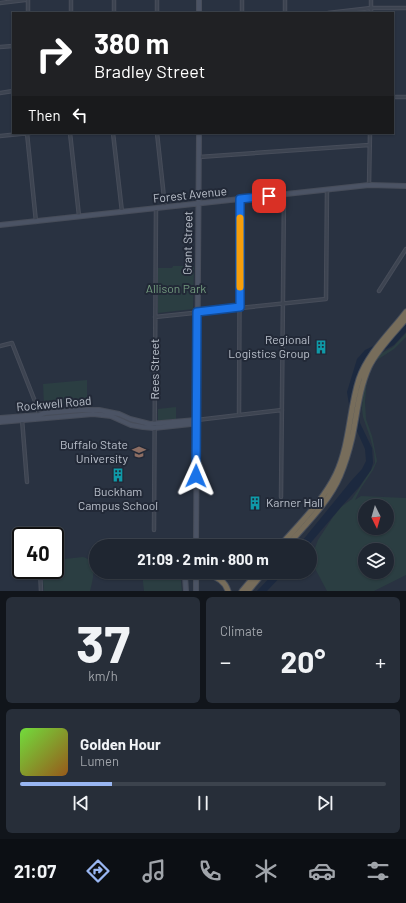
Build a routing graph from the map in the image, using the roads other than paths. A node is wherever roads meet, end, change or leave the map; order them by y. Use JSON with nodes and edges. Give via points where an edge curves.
{"nodes":[{"id":1,"x":26,"y":0,"type":"edge"},
{"id":2,"x":71,"y":0,"type":"edge"},
{"id":3,"x":114,"y":0,"type":"edge"},
{"id":4,"x":157,"y":0,"type":"edge"},
{"id":5,"x":199,"y":0,"type":"edge"},
{"id":6,"x":242,"y":0,"type":"edge"},
{"id":7,"x":285,"y":0,"type":"edge"},
{"id":8,"x":371,"y":0,"type":"edge"},
{"id":9,"x":0,"y":3,"type":"edge"},
{"id":10,"x":371,"y":8,"type":"junction"},
{"id":11,"x":406,"y":8,"type":"edge"},
{"id":12,"x":28,"y":12,"type":"edge"},
{"id":13,"x":71,"y":12,"type":"edge"},
{"id":14,"x":114,"y":12,"type":"edge"},
{"id":15,"x":157,"y":12,"type":"edge"},
{"id":16,"x":199,"y":12,"type":"edge"},
{"id":17,"x":242,"y":12,"type":"edge"},
{"id":18,"x":285,"y":12,"type":"edge"},
{"id":19,"x":337,"y":12,"type":"edge"},
{"id":20,"x":371,"y":12,"type":"edge"},
{"id":21,"x":12,"y":46,"type":"edge"},
{"id":22,"x":0,"y":47,"type":"edge"},
{"id":23,"x":12,"y":92,"type":"edge"},
{"id":24,"x":0,"y":93,"type":"edge"},
{"id":25,"x":394,"y":97,"type":"edge"},
{"id":26,"x":406,"y":97,"type":"edge"},
{"id":27,"x":18,"y":134,"type":"edge"},
{"id":28,"x":27,"y":134,"type":"edge"},
{"id":29,"x":70,"y":134,"type":"edge"},
{"id":30,"x":113,"y":134,"type":"edge"},
{"id":31,"x":157,"y":134,"type":"edge"},
{"id":32,"x":199,"y":134,"type":"edge"},
{"id":33,"x":370,"y":134,"type":"edge"},
{"id":34,"x":0,"y":136,"type":"edge"},
{"id":35,"x":369,"y":145,"type":"junction"},
{"id":36,"x":198,"y":157,"type":"junction"},
{"id":37,"x":370,"y":186,"type":"junction"},
{"id":38,"x":406,"y":186,"type":"edge"},
{"id":39,"x":327,"y":190,"type":"junction"},
{"id":40,"x":284,"y":195,"type":"junction"},
{"id":41,"x":240,"y":199,"type":"junction"},
{"id":42,"x":198,"y":204,"type":"junction"},
{"id":43,"x":164,"y":207,"type":"junction"},
{"id":44,"x":156,"y":208,"type":"junction"},
{"id":45,"x":122,"y":212,"type":"junction"},
{"id":46,"x":79,"y":217,"type":"junction"},
{"id":47,"x":36,"y":222,"type":"junction"},
{"id":48,"x":0,"y":225,"type":"edge"},
{"id":49,"x":406,"y":249,"type":"edge"},
{"id":50,"x":379,"y":291,"type":"dead end"},
{"id":51,"x":283,"y":303,"type":"junction"},
{"id":52,"x":240,"y":307,"type":"junction"},
{"id":53,"x":197,"y":312,"type":"junction"},
{"id":54,"x":406,"y":312,"type":"edge"},
{"id":55,"x":155,"y":316,"type":"junction"},
{"id":56,"x":406,"y":319,"type":"edge"},
{"id":57,"x":0,"y":346,"type":"edge"},
{"id":58,"x":282,"y":410,"type":"junction"},
{"id":59,"x":39,"y":415,"type":"junction"},
{"id":60,"x":239,"y":415,"type":"junction"},
{"id":61,"x":0,"y":418,"type":"edge"},
{"id":62,"x":22,"y":418,"type":"junction"},
{"id":63,"x":196,"y":420,"type":"junction"},
{"id":64,"x":0,"y":422,"type":"edge"},
{"id":65,"x":154,"y":426,"type":"junction"},
{"id":66,"x":346,"y":453,"type":"junction"},
{"id":67,"x":27,"y":482,"type":"dead end"},
{"id":68,"x":281,"y":497,"type":"dead end"},
{"id":69,"x":154,"y":530,"type":"dead end"},
{"id":70,"x":196,"y":539,"type":"edge"},
{"id":71,"x":286,"y":539,"type":"edge"},
{"id":72,"x":293,"y":539,"type":"edge"},
{"id":73,"x":40,"y":579,"type":"edge"},
{"id":74,"x":185,"y":579,"type":"edge"},
{"id":75,"x":196,"y":579,"type":"edge"},
{"id":76,"x":219,"y":579,"type":"edge"},
{"id":77,"x":252,"y":579,"type":"edge"},
{"id":78,"x":258,"y":579,"type":"edge"},
{"id":79,"x":41,"y":591,"type":"edge"},
{"id":80,"x":186,"y":591,"type":"edge"},
{"id":81,"x":196,"y":591,"type":"edge"},
{"id":82,"x":228,"y":591,"type":"edge"},
{"id":83,"x":242,"y":591,"type":"edge"},
{"id":84,"x":248,"y":591,"type":"edge"}],
"edges":[{"from":1,"to":9,"type":"street"},
{"from":1,"to":12,"type":"street"},
{"from":2,"to":13,"type":"street"},
{"from":3,"to":14,"type":"street"},
{"from":4,"to":15,"type":"street"},
{"from":5,"to":16,"type":"street"},
{"from":6,"to":17,"type":"street"},
{"from":7,"to":18,"type":"street"},
{"from":8,"to":10,"type":"street"},
{"from":10,"to":11,"type":"street"},
{"from":10,"to":19,"type":"street"},
{"from":10,"to":20,"type":"street"},
{"from":21,"to":22,"type":"street"},
{"from":23,"to":24,"type":"street"},
{"from":25,"to":26,"type":"street"},
{"from":27,"to":34,"type":"street"},
{"from":28,"to":47,"type":"street"},
{"from":29,"to":46,"type":"street"},
{"from":30,"to":45,"type":"street"},
{"from":31,"to":43,"type":"street"},
{"from":32,"to":36,"type":"street","name":"Grant Street"},
{"from":33,"to":35,"type":"street"},
{"from":35,"to":36,"type":"street"},
{"from":35,"to":37,"type":"street"},
{"from":36,"to":42,"type":"street","name":"Grant Street"},
{"from":37,"to":38,"type":"street","name":"Forest Avenue"},
{"from":37,"to":39,"type":"street","name":"Forest Avenue"},
{"from":39,"to":40,"type":"street","name":"Forest Avenue"},
{"from":39,"to":51,"type":"street","via":[[326,299]]},
{"from":40,"to":41,"type":"street","name":"Forest Avenue"},
{"from":40,"to":51,"type":"street"},
{"from":41,"to":42,"type":"street","name":"Forest Avenue"},
{"from":41,"to":52,"type":"street"},
{"from":42,"to":43,"type":"street","name":"Forest Avenue"},
{"from":42,"to":53,"type":"street","name":"Grant Street"},
{"from":43,"to":44,"type":"street","name":"Forest Avenue"},
{"from":44,"to":45,"type":"street","name":"Forest Avenue"},
{"from":44,"to":55,"type":"street","name":"Rees Street"},
{"from":45,"to":46,"type":"street","name":"Forest Avenue"},
{"from":46,"to":47,"type":"street","name":"Forest Avenue"},
{"from":47,"to":48,"type":"street","name":"Forest Avenue"},
{"from":49,"to":50,"type":"street"},
{"from":51,"to":52,"type":"street"},
{"from":51,"to":58,"type":"street"},
{"from":52,"to":53,"type":"street"},
{"from":52,"to":60,"type":"street"},
{"from":53,"to":55,"type":"street"},
{"from":53,"to":63,"type":"street","name":"Grant Street"},
{"from":54,"to":66,"type":"highway","via":[[367,362],[360,378]]},
{"from":55,"to":65,"type":"street","name":"Rees Street"},
{"from":56,"to":66,"type":"highway","via":[[370,366]]},
{"from":57,"to":59,"type":"street","via":[[12,344]]},
{"from":58,"to":60,"type":"street"},
{"from":58,"to":68,"type":"street"},
{"from":59,"to":62,"type":"street","name":"Rockwell Road"},
{"from":59,"to":65,"type":"street","name":"Rockwell Road","via":[[110,411]]},
{"from":60,"to":63,"type":"street"},
{"from":61,"to":62,"type":"street","name":"Rockwell Road"},
{"from":62,"to":64,"type":"street","name":"Rockwell Road"},
{"from":62,"to":65,"type":"street","name":"Rockwell Road","via":[[93,414],[112,416],[131,425]]},
{"from":62,"to":67,"type":"street"},
{"from":63,"to":65,"type":"street"},
{"from":63,"to":70,"type":"street","name":"Grant Street"},
{"from":65,"to":69,"type":"street","name":"Rees Street"},
{"from":66,"to":71,"type":"highway","via":[[326,492]]},
{"from":66,"to":72,"type":"highway","via":[[340,477],[327,498]]},
{"from":73,"to":79,"type":"street"},
{"from":74,"to":80,"type":"street"},
{"from":75,"to":81,"type":"street"},
{"from":76,"to":82,"type":"highway"},
{"from":77,"to":83,"type":"highway"},
{"from":78,"to":84,"type":"highway"}]}
